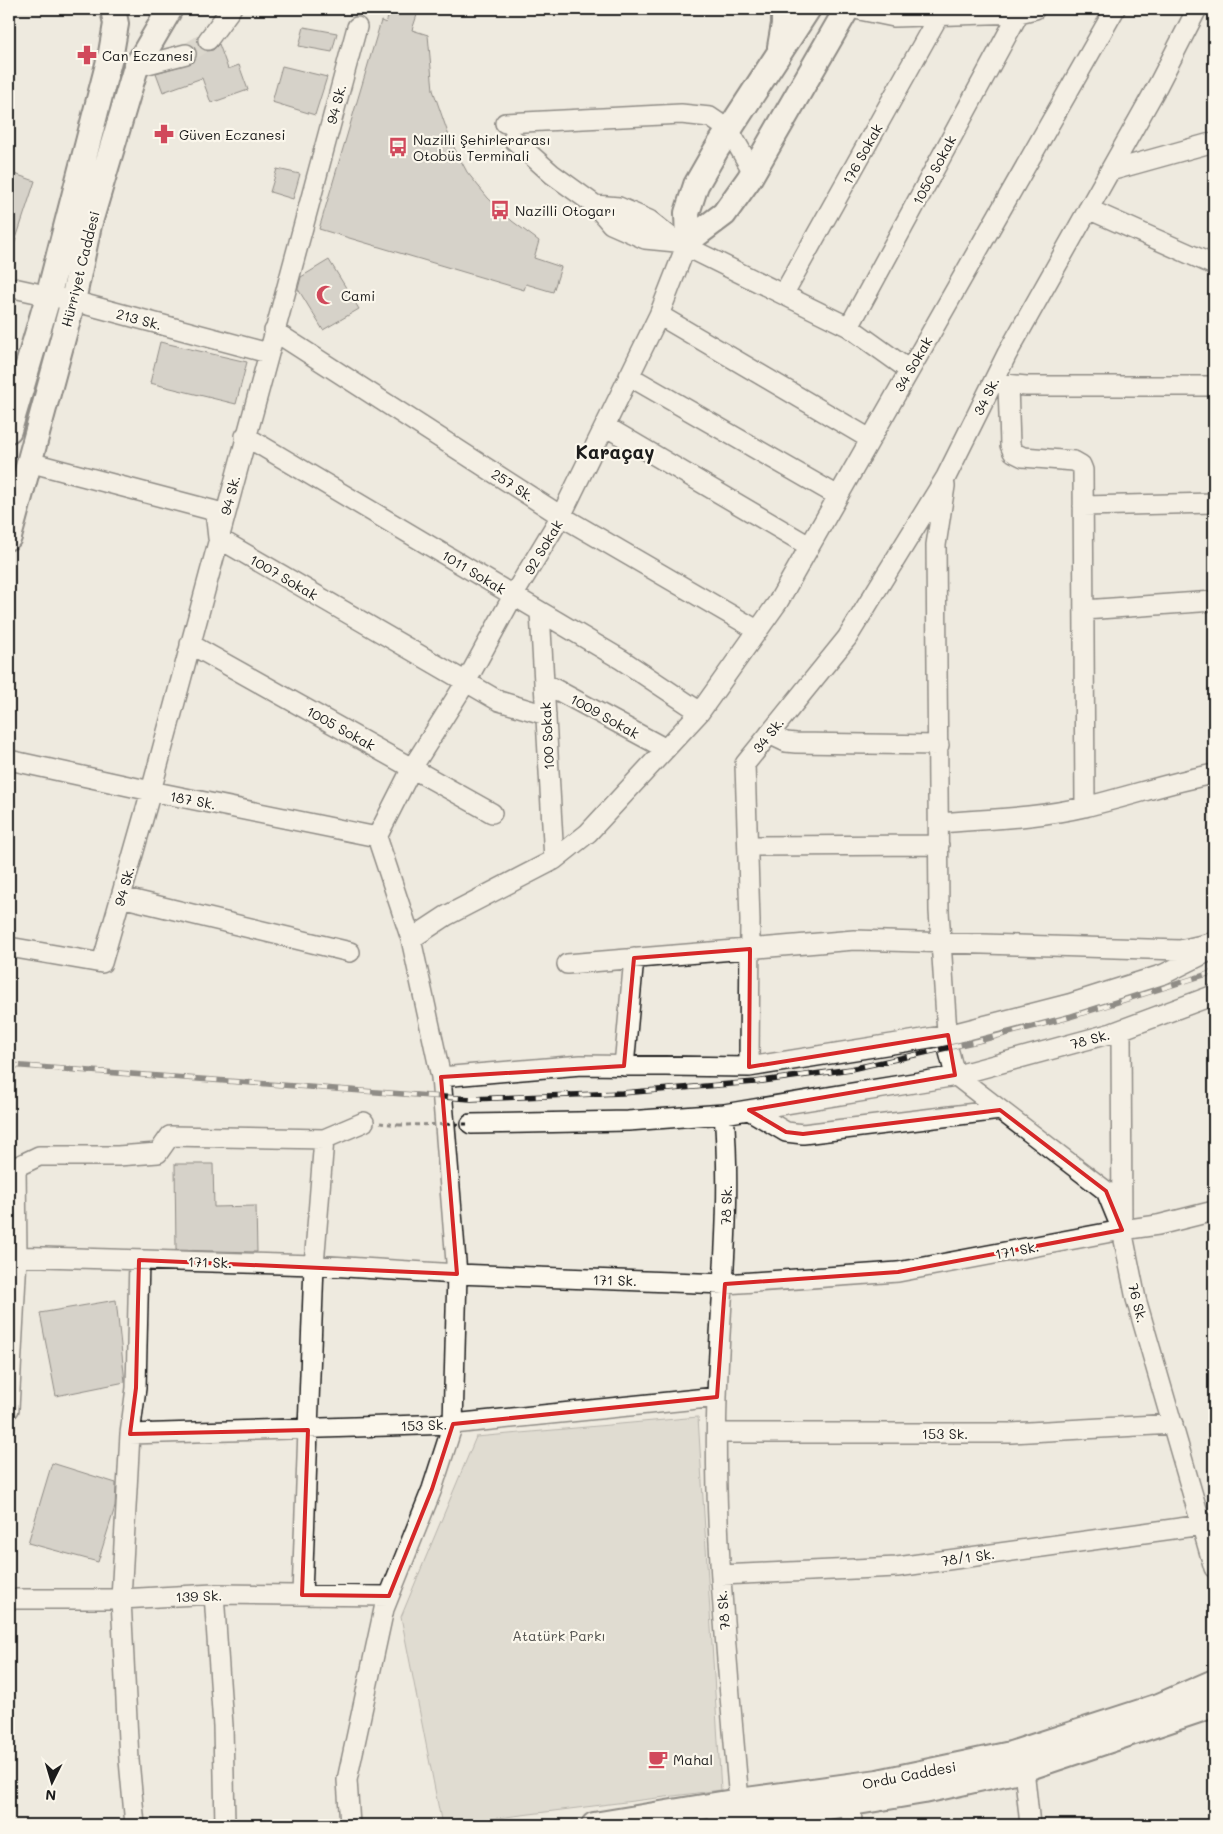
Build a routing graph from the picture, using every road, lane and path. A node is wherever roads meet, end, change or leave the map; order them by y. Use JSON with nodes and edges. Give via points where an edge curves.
{"nodes":[{"id":1,"x":114,"y":9,"type":"edge"},
{"id":2,"x":170,"y":9,"type":"edge"},
{"id":3,"x":231,"y":9,"type":"edge"},
{"id":4,"x":784,"y":9,"type":"edge"},
{"id":5,"x":808,"y":9,"type":"edge"},
{"id":6,"x":847,"y":9,"type":"edge"},
{"id":7,"x":855,"y":9,"type":"edge"},
{"id":8,"x":1115,"y":9,"type":"edge"},
{"id":9,"x":1197,"y":9,"type":"edge"},
{"id":10,"x":1023,"y":10,"type":"edge"},
{"id":11,"x":939,"y":16,"type":"junction"},
{"id":12,"x":357,"y":27,"type":"dead end"},
{"id":13,"x":208,"y":40,"type":"tunnel mouth"},
{"id":14,"x":780,"y":50,"type":"junction"},
{"id":15,"x":186,"y":54,"type":"tunnel mouth"},
{"id":16,"x":136,"y":67,"type":"junction"},
{"id":17,"x":729,"y":130,"type":"junction"},
{"id":18,"x":1214,"y":142,"type":"edge"},
{"id":19,"x":1110,"y":170,"type":"junction"},
{"id":20,"x":753,"y":172,"type":"junction"},
{"id":21,"x":1088,"y":209,"type":"junction"},
{"id":22,"x":683,"y":243,"type":"junction"},
{"id":23,"x":1214,"y":265,"type":"edge"},
{"id":24,"x":9,"y":287,"type":"edge"},
{"id":25,"x":784,"y":293,"type":"junction"},
{"id":26,"x":48,"y":297,"type":"junction"},
{"id":27,"x":72,"y":302,"type":"junction"},
{"id":28,"x":658,"y":315,"type":"junction"},
{"id":29,"x":849,"y":327,"type":"junction"},
{"id":30,"x":274,"y":331,"type":"junction"},
{"id":31,"x":268,"y":353,"type":"junction"},
{"id":32,"x":909,"y":370,"type":"junction"},
{"id":33,"x":629,"y":376,"type":"junction"},
{"id":34,"x":1000,"y":384,"type":"junction"},
{"id":35,"x":1214,"y":386,"type":"edge"},
{"id":36,"x":605,"y":426,"type":"junction"},
{"id":37,"x":9,"y":430,"type":"edge"},
{"id":38,"x":245,"y":436,"type":"junction"},
{"id":39,"x":870,"y":439,"type":"junction"},
{"id":40,"x":29,"y":462,"type":"junction"},
{"id":41,"x":946,"y":477,"type":"junction"},
{"id":42,"x":838,"y":496,"type":"junction"},
{"id":43,"x":1214,"y":503,"type":"edge"},
{"id":44,"x":1083,"y":506,"type":"junction"},
{"id":45,"x":562,"y":516,"type":"junction"},
{"id":46,"x":9,"y":537,"type":"edge"},
{"id":47,"x":218,"y":538,"type":"junction"},
{"id":48,"x":809,"y":546,"type":"junction"},
{"id":49,"x":513,"y":596,"type":"junction"},
{"id":50,"x":1214,"y":601,"type":"edge"},
{"id":51,"x":1084,"y":610,"type":"junction"},
{"id":52,"x":540,"y":612,"type":"junction"},
{"id":53,"x":758,"y":630,"type":"junction"},
{"id":54,"x":190,"y":644,"type":"junction"},
{"id":55,"x":466,"y":682,"type":"junction"},
{"id":56,"x":544,"y":683,"type":"junction"},
{"id":57,"x":700,"y":712,"type":"junction"},
{"id":58,"x":546,"y":714,"type":"junction"},
{"id":59,"x":769,"y":734,"type":"junction"},
{"id":60,"x":939,"y":745,"type":"junction"},
{"id":61,"x":666,"y":749,"type":"junction"},
{"id":62,"x":9,"y":760,"type":"edge"},
{"id":63,"x":412,"y":768,"type":"junction"},
{"id":64,"x":1214,"y":774,"type":"edge"},
{"id":65,"x":151,"y":791,"type":"junction"},
{"id":66,"x":1085,"y":807,"type":"junction"},
{"id":67,"x":492,"y":812,"type":"dead end"},
{"id":68,"x":939,"y":823,"type":"junction"},
{"id":69,"x":377,"y":837,"type":"junction"},
{"id":70,"x":939,"y":845,"type":"junction"},
{"id":71,"x":748,"y":846,"type":"junction"},
{"id":72,"x":554,"y":860,"type":"junction"},
{"id":73,"x":121,"y":898,"type":"junction"},
{"id":74,"x":411,"y":939,"type":"junction"},
{"id":75,"x":941,"y":943,"type":"junction"},
{"id":76,"x":1214,"y":943,"type":"edge"},
{"id":77,"x":9,"y":947,"type":"edge"},
{"id":78,"x":750,"y":949,"type":"junction"},
{"id":79,"x":1214,"y":949,"type":"edge"},
{"id":80,"x":350,"y":952,"type":"dead end"},
{"id":81,"x":634,"y":958,"type":"junction"},
{"id":82,"x":567,"y":964,"type":"dead end"},
{"id":83,"x":1214,"y":995,"type":"edge"},
{"id":84,"x":1121,"y":1030,"type":"junction"},
{"id":85,"x":948,"y":1035,"type":"junction"},
{"id":86,"x":624,"y":1066,"type":"junction"},
{"id":87,"x":749,"y":1067,"type":"junction"},
{"id":88,"x":955,"y":1075,"type":"junction"},
{"id":89,"x":441,"y":1076,"type":"junction"},
{"id":90,"x":749,"y":1110,"type":"junction"},
{"id":91,"x":1000,"y":1110,"type":"junction"},
{"id":92,"x":724,"y":1114,"type":"junction"},
{"id":93,"x":364,"y":1122,"type":"dead end"},
{"id":94,"x":471,"y":1124,"type":"joint"},
{"id":95,"x":399,"y":1125,"type":"dead end"},
{"id":96,"x":324,"y":1139,"type":"junction"},
{"id":97,"x":12,"y":1166,"type":"edge"},
{"id":98,"x":1214,"y":1211,"type":"edge"},
{"id":99,"x":1122,"y":1230,"type":"junction"},
{"id":100,"x":13,"y":1257,"type":"edge"},
{"id":101,"x":139,"y":1260,"type":"junction"},
{"id":102,"x":314,"y":1265,"type":"junction"},
{"id":103,"x":457,"y":1274,"type":"junction"},
{"id":104,"x":725,"y":1284,"type":"junction"},
{"id":105,"x":717,"y":1397,"type":"junction"},
{"id":106,"x":9,"y":1409,"type":"edge"},
{"id":107,"x":453,"y":1424,"type":"junction"},
{"id":108,"x":1173,"y":1424,"type":"junction"},
{"id":109,"x":308,"y":1430,"type":"junction"},
{"id":110,"x":718,"y":1433,"type":"junction"},
{"id":111,"x":130,"y":1434,"type":"junction"},
{"id":112,"x":1208,"y":1523,"type":"edge"},
{"id":113,"x":1214,"y":1568,"type":"edge"},
{"id":114,"x":721,"y":1575,"type":"junction"},
{"id":115,"x":214,"y":1594,"type":"junction"},
{"id":116,"x":302,"y":1595,"type":"junction"},
{"id":117,"x":389,"y":1596,"type":"junction"},
{"id":118,"x":9,"y":1599,"type":"edge"},
{"id":119,"x":121,"y":1599,"type":"junction"},
{"id":120,"x":1214,"y":1682,"type":"edge"},
{"id":121,"x":1214,"y":1705,"type":"edge"},
{"id":122,"x":357,"y":1731,"type":"junction"},
{"id":123,"x":1024,"y":1769,"type":"junction"},
{"id":124,"x":738,"y":1801,"type":"junction"},
{"id":125,"x":852,"y":1814,"type":"edge"},
{"id":126,"x":678,"y":1819,"type":"edge"},
{"id":127,"x":135,"y":1825,"type":"edge"},
{"id":128,"x":225,"y":1825,"type":"edge"},
{"id":129,"x":350,"y":1825,"type":"edge"},
{"id":130,"x":362,"y":1825,"type":"edge"},
{"id":131,"x":594,"y":1825,"type":"edge"},
{"id":132,"x":719,"y":1825,"type":"edge"},
{"id":133,"x":1030,"y":1825,"type":"edge"}],
"edges":[{"from":1,"to":26,"type":"main road","name":"Hürriyet Caddesi","via":[[116,24],[111,53]]},
{"from":2,"to":16,"type":"main road","name":"Hürriyet Caddesi"},
{"from":3,"to":13,"type":"street"},
{"from":4,"to":14,"type":"main road"},
{"from":5,"to":14,"type":"main road"},
{"from":6,"to":20,"type":"main road"},
{"from":7,"to":11,"type":"street","via":[[894,17]]},
{"from":8,"to":32,"type":"street","name":"34 Sokak"},
{"from":9,"to":19,"type":"street","name":"34 Sk."},
{"from":10,"to":11,"type":"street"},
{"from":10,"to":29,"type":"street","name":"1050 Sokak"},
{"from":11,"to":25,"type":"street","name":"176 Sokak"},
{"from":12,"to":30,"type":"street","name":"94 Sk."},
{"from":14,"to":17,"type":"main road"},
{"from":15,"to":16,"type":"street"},
{"from":16,"to":27,"type":"main road","name":"Hürriyet Caddesi","via":[[89,225]]},
{"from":17,"to":20,"type":"street"},
{"from":17,"to":22,"type":"main road","via":[[696,185],[687,213]]},
{"from":17,"to":22,"type":"street","via":[[710,117],[681,114],[509,131],[552,174],[595,205],[619,207],[649,220]]},
{"from":18,"to":19,"type":"street"},
{"from":19,"to":21,"type":"street","name":"34 Sk."},
{"from":20,"to":22,"type":"main road","via":[[724,214]]},
{"from":21,"to":23,"type":"street"},
{"from":21,"to":34,"type":"street","name":"34 Sk."},
{"from":22,"to":25,"type":"street"},
{"from":22,"to":28,"type":"street","name":"92 Sokak"},
{"from":24,"to":26,"type":"street","name":"213 Sk."},
{"from":25,"to":29,"type":"street"},
{"from":26,"to":27,"type":"street","name":"213 Sk."},
{"from":26,"to":37,"type":"main road","name":"Hürriyet Caddesi"},
{"from":27,"to":31,"type":"street","name":"213 Sk."},
{"from":27,"to":40,"type":"main road","name":"Hürriyet Caddesi"},
{"from":28,"to":33,"type":"street","name":"92 Sokak"},
{"from":28,"to":39,"type":"street"},
{"from":29,"to":32,"type":"street"},
{"from":30,"to":31,"type":"street","name":"94 Sk."},
{"from":30,"to":45,"type":"street","name":"257 Sk."},
{"from":31,"to":38,"type":"street","name":"94 Sk."},
{"from":32,"to":39,"type":"street","name":"34 Sokak"},
{"from":33,"to":36,"type":"street","name":"92 Sokak"},
{"from":33,"to":42,"type":"street"},
{"from":34,"to":35,"type":"street"},
{"from":34,"to":41,"type":"street","name":"34 Sk."},
{"from":34,"to":44,"type":"street","via":[[1013,452],[1023,457],[1078,462],[1082,470]]},
{"from":36,"to":45,"type":"street","name":"92 Sokak"},
{"from":36,"to":48,"type":"street"},
{"from":38,"to":47,"type":"street","name":"94 Sk."},
{"from":38,"to":49,"type":"street","name":"1011 Sokak"},
{"from":39,"to":42,"type":"street","name":"34 Sokak"},
{"from":40,"to":46,"type":"main road","name":"Hürriyet Caddesi"},
{"from":40,"to":47,"type":"street","via":[[215,511]]},
{"from":41,"to":59,"type":"street","name":"34 Sk.","via":[[847,638]]},
{"from":41,"to":60,"type":"street","via":[[936,546]]},
{"from":42,"to":48,"type":"street","name":"34 Sokak"},
{"from":43,"to":44,"type":"street"},
{"from":44,"to":51,"type":"street"},
{"from":45,"to":49,"type":"street","name":"92 Sokak"},
{"from":45,"to":53,"type":"street","name":"257 Sk."},
{"from":47,"to":54,"type":"street","name":"94 Sk."},
{"from":47,"to":55,"type":"street","name":"1007 Sokak"},
{"from":48,"to":53,"type":"street","name":"34 Sokak","via":[[778,602]]},
{"from":49,"to":52,"type":"street","name":"1011 Sokak"},
{"from":49,"to":55,"type":"street","name":"92 Sokak"},
{"from":50,"to":51,"type":"street"},
{"from":51,"to":66,"type":"street"},
{"from":52,"to":56,"type":"street","name":"100 Sokak"},
{"from":52,"to":57,"type":"street","name":"1011 Sokak","via":[[622,660]]},
{"from":53,"to":57,"type":"street","name":"34 Sokak"},
{"from":54,"to":63,"type":"street","name":"1005 Sokak"},
{"from":54,"to":65,"type":"street","name":"94 Sk."},
{"from":55,"to":58,"type":"street","name":"1007 Sokak","via":[[500,701]]},
{"from":55,"to":63,"type":"street","name":"92 Sokak"},
{"from":56,"to":58,"type":"street","name":"100 Sokak"},
{"from":56,"to":61,"type":"street","name":"1009 Sokak"},
{"from":57,"to":61,"type":"street","name":"34 Sokak"},
{"from":58,"to":72,"type":"street","name":"100 Sokak"},
{"from":59,"to":60,"type":"street","via":[[796,743]]},
{"from":59,"to":71,"type":"street","name":"34 Sk.","via":[[745,764]]},
{"from":60,"to":68,"type":"street"},
{"from":61,"to":72,"type":"street","name":"34 Sokak","via":[[588,833]]},
{"from":62,"to":65,"type":"street","name":"187 Sk."},
{"from":63,"to":67,"type":"street","name":"1005 Sokak"},
{"from":63,"to":69,"type":"street","name":"92 Sokak"},
{"from":64,"to":66,"type":"street"},
{"from":65,"to":69,"type":"street","name":"187 Sk."},
{"from":65,"to":73,"type":"street","name":"94 Sk."},
{"from":66,"to":68,"type":"street","via":[[1017,817]]},
{"from":68,"to":70,"type":"street"},
{"from":69,"to":74,"type":"street"},
{"from":70,"to":71,"type":"street"},
{"from":70,"to":75,"type":"street"},
{"from":71,"to":78,"type":"street"},
{"from":72,"to":74,"type":"street","name":"34 Sokak","via":[[446,916]]},
{"from":73,"to":77,"type":"street","name":"94 Sk.","via":[[102,963]]},
{"from":73,"to":80,"type":"street"},
{"from":74,"to":89,"type":"street"},
{"from":75,"to":76,"type":"street","via":[[1180,950]]},
{"from":75,"to":78,"type":"street","via":[[854,940]]},
{"from":75,"to":85,"type":"street"},
{"from":78,"to":81,"type":"street"},
{"from":78,"to":87,"type":"street"},
{"from":79,"to":85,"type":"street","via":[[1164,974],[1069,1004]]},
{"from":81,"to":82,"type":"street"},
{"from":81,"to":86,"type":"street"},
{"from":83,"to":84,"type":"street","name":"78 Sk."},
{"from":84,"to":88,"type":"street","name":"78 Sk."},
{"from":84,"to":99,"type":"street","name":"76 Sk."},
{"from":85,"to":87,"type":"street"},
{"from":85,"to":88,"type":"street"},
{"from":86,"to":87,"type":"street"},
{"from":86,"to":89,"type":"street","via":[[581,1065]]},
{"from":88,"to":90,"type":"street","name":"78 Sk."},
{"from":88,"to":91,"type":"street"},
{"from":89,"to":103,"type":"street"},
{"from":90,"to":91,"type":"street","via":[[786,1132],[803,1134]]},
{"from":90,"to":92,"type":"street","name":"78 Sk."},
{"from":91,"to":99,"type":"street","via":[[1106,1191]]},
{"from":92,"to":94,"type":"street","via":[[628,1121]]},
{"from":92,"to":104,"type":"street","name":"78 Sk.","via":[[728,1157]]},
{"from":93,"to":96,"type":"street"},
{"from":94,"to":95,"type":"path","bridge":true},
{"from":96,"to":97,"type":"street","via":[[170,1136],[158,1152],[118,1156],[39,1156]]},
{"from":96,"to":102,"type":"street"},
{"from":97,"to":100,"type":"street"},
{"from":98,"to":99,"type":"street","name":"171 Sk."},
{"from":99,"to":104,"type":"street","name":"171 Sk.","via":[[898,1272]]},
{"from":99,"to":108,"type":"street","name":"76 Sk.","via":[[1136,1300]]},
{"from":100,"to":101,"type":"street","name":"171 Sk."},
{"from":100,"to":106,"type":"street"},
{"from":101,"to":102,"type":"street","name":"171 Sk."},
{"from":101,"to":111,"type":"street","via":[[136,1388]]},
{"from":102,"to":103,"type":"street","name":"171 Sk."},
{"from":102,"to":109,"type":"street"},
{"from":103,"to":104,"type":"street","name":"171 Sk."},
{"from":103,"to":107,"type":"street"},
{"from":104,"to":105,"type":"street","name":"78 Sk."},
{"from":105,"to":107,"type":"street","name":"153 Sk."},
{"from":105,"to":110,"type":"street","name":"78 Sk."},
{"from":107,"to":109,"type":"street","name":"153 Sk."},
{"from":107,"to":117,"type":"street","via":[[432,1489]]},
{"from":108,"to":110,"type":"street","name":"153 Sk.","via":[[1011,1433]]},
{"from":108,"to":112,"type":"street","name":"76 Sk."},
{"from":109,"to":111,"type":"street","name":"153 Sk."},
{"from":109,"to":116,"type":"street"},
{"from":110,"to":114,"type":"street","name":"78 Sk."},
{"from":111,"to":119,"type":"street"},
{"from":112,"to":113,"type":"street","name":"76 Sk."},
{"from":112,"to":114,"type":"street","name":"78/1 Sk.","via":[[897,1567]]},
{"from":114,"to":124,"type":"street","name":"78 Sk."},
{"from":115,"to":116,"type":"street","name":"139 Sk."},
{"from":115,"to":119,"type":"street","name":"139 Sk."},
{"from":115,"to":128,"type":"street"},
{"from":116,"to":117,"type":"street","name":"139 Sk."},
{"from":117,"to":122,"type":"street"},
{"from":118,"to":119,"type":"street","name":"139 Sk."},
{"from":119,"to":127,"type":"street","via":[[128,1760]]},
{"from":120,"to":124,"type":"main road","name":"Ordu Caddesi","via":[[1159,1706],[1011,1754],[878,1782]]},
{"from":121,"to":123,"type":"main road","name":"Ordu Caddesi"},
{"from":122,"to":129,"type":"street","via":[[347,1780]]},
{"from":122,"to":130,"type":"street"},
{"from":123,"to":125,"type":"main road","name":"Ordu Caddesi","via":[[924,1791]]},
{"from":123,"to":133,"type":"street"},
{"from":124,"to":126,"type":"main road","name":"Ordu Caddesi"},
{"from":125,"to":132,"type":"main road","name":"Ordu Caddesi"},
{"from":126,"to":131,"type":"main road","name":"Ordu Caddesi"}]}
